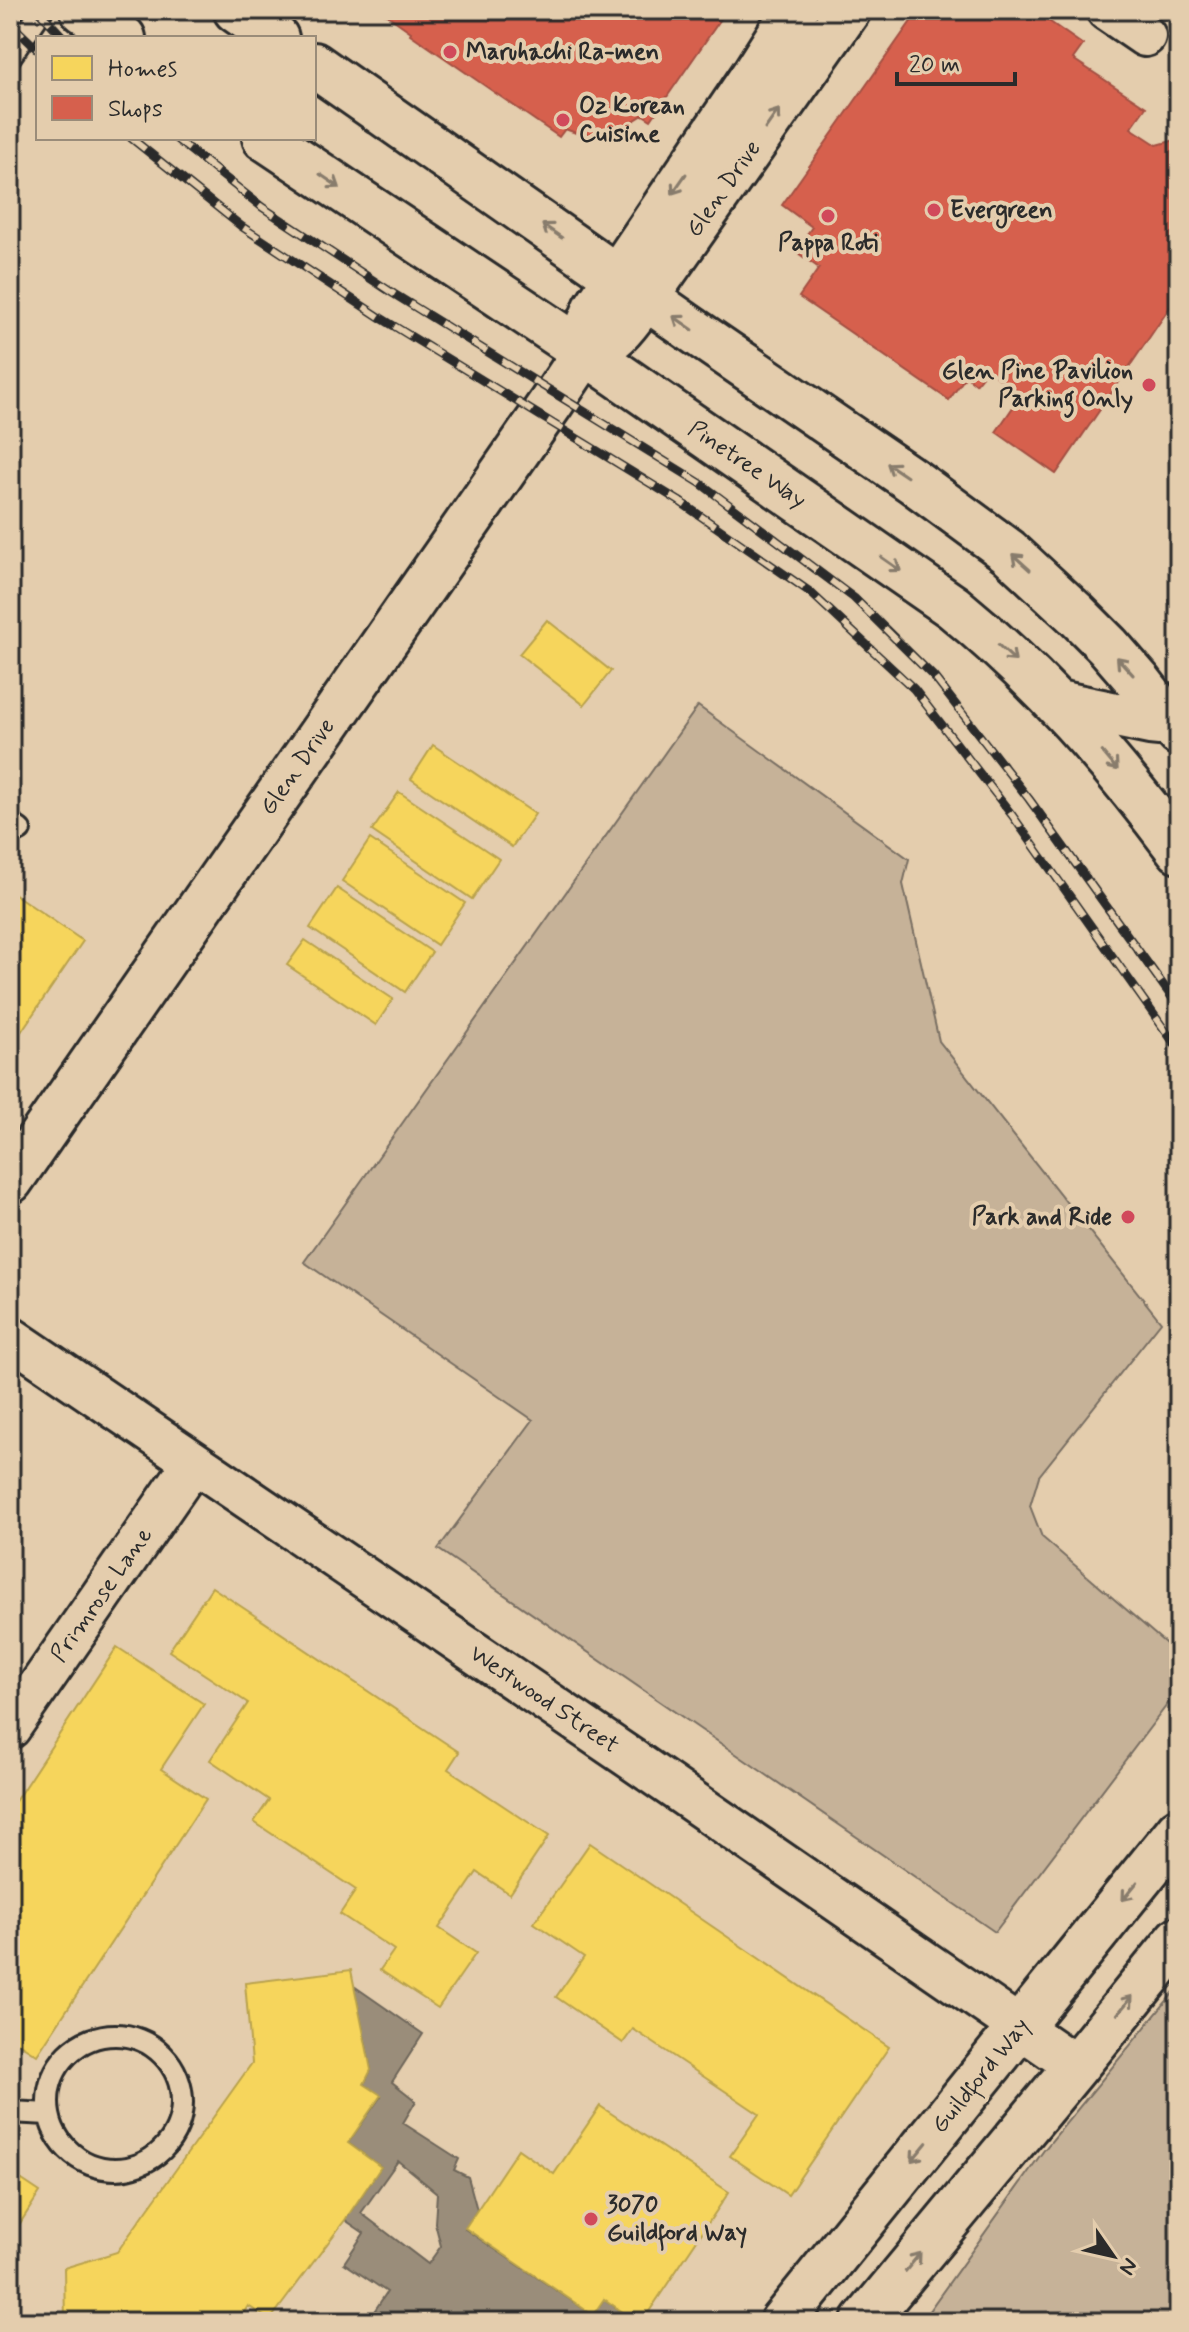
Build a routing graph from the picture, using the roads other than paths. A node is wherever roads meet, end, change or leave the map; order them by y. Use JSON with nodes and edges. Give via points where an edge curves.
{"nodes":[{"id":1,"x":42,"y":10,"type":"edge"},
{"id":2,"x":83,"y":10,"type":"edge"},
{"id":3,"x":236,"y":10,"type":"edge"},
{"id":4,"x":795,"y":10,"type":"edge"},
{"id":5,"x":848,"y":10,"type":"edge"},
{"id":6,"x":1107,"y":10,"type":"edge"},
{"id":7,"x":120,"y":36,"type":"edge"},
{"id":8,"x":273,"y":36,"type":"edge"},
{"id":9,"x":1145,"y":36,"type":"dead end"},
{"id":10,"x":10,"y":57,"type":"edge"},
{"id":11,"x":316,"y":66,"type":"edge"},
{"id":12,"x":268,"y":140,"type":"edge"},
{"id":13,"x":631,"y":287,"type":"junction"},
{"id":14,"x":585,"y":352,"type":"junction"},
{"id":15,"x":1058,"y":703,"type":"junction"},
{"id":16,"x":1176,"y":722,"type":"edge"},
{"id":17,"x":1179,"y":850,"type":"edge"},
{"id":18,"x":10,"y":1181,"type":"edge"},
{"id":19,"x":10,"y":1337,"type":"edge"},
{"id":20,"x":194,"y":1462,"type":"junction"},
{"id":21,"x":10,"y":1728,"type":"edge"},
{"id":22,"x":1179,"y":1830,"type":"edge"},
{"id":23,"x":1179,"y":1939,"type":"edge"},
{"id":24,"x":1021,"y":2027,"type":"junction"},
{"id":25,"x":1076,"y":2066,"type":"junction"},
{"id":26,"x":10,"y":2112,"type":"edge"},
{"id":27,"x":48,"y":2114,"type":"junction"},
{"id":28,"x":782,"y":2322,"type":"edge"},
{"id":29,"x":864,"y":2322,"type":"edge"}],
"edges":[{"from":1,"to":10,"type":"lane"},
{"from":2,"to":7,"type":"main road"},
{"from":3,"to":8,"type":"main road"},
{"from":4,"to":13,"type":"main road","name":"Glen Drive","one_way":true},
{"from":13,"to":5,"type":"main road","name":"Glen Drive","one_way":true},
{"from":6,"to":9,"type":"street"},
{"from":13,"to":11,"type":"main road","one_way":true},
{"from":12,"to":14,"type":"main road","name":"Pinetree Way","one_way":true},
{"from":13,"to":14,"type":"main road","name":"Glen Drive","via":[[610,341]]},
{"from":16,"to":13,"type":"main road","one_way":true,"via":[[1108,646],[1008,551]]},
{"from":14,"to":15,"type":"main road","name":"Pinetree Way","one_way":true,"via":[[953,607]]},
{"from":14,"to":18,"type":"main road","name":"Glen Drive"},
{"from":15,"to":16,"type":"main road","via":[[1150,722]]},
{"from":15,"to":17,"type":"main road","name":"Pinetree Way","one_way":true},
{"from":19,"to":20,"type":"street","name":"Westwood Street"},
{"from":20,"to":21,"type":"street","name":"Primrose Lane"},
{"from":20,"to":24,"type":"street","name":"Westwood Street"},
{"from":22,"to":24,"type":"main road","name":"Guildford Way","one_way":true},
{"from":25,"to":23,"type":"main road","one_way":true},
{"from":24,"to":25,"type":"street","name":"Westwood Street"},
{"from":24,"to":28,"type":"main road","name":"Guildford Way","one_way":true},
{"from":29,"to":25,"type":"main road","one_way":true},
{"from":26,"to":27,"type":"lane"},
{"from":27,"to":27,"type":"lane","via":[[56,2136],[71,2154],[102,2168],[125,2168],[148,2161],[166,2146],[182,2104],[168,2060],[150,2045],[116,2034],[73,2049],[57,2067],[48,2089]]}]}
